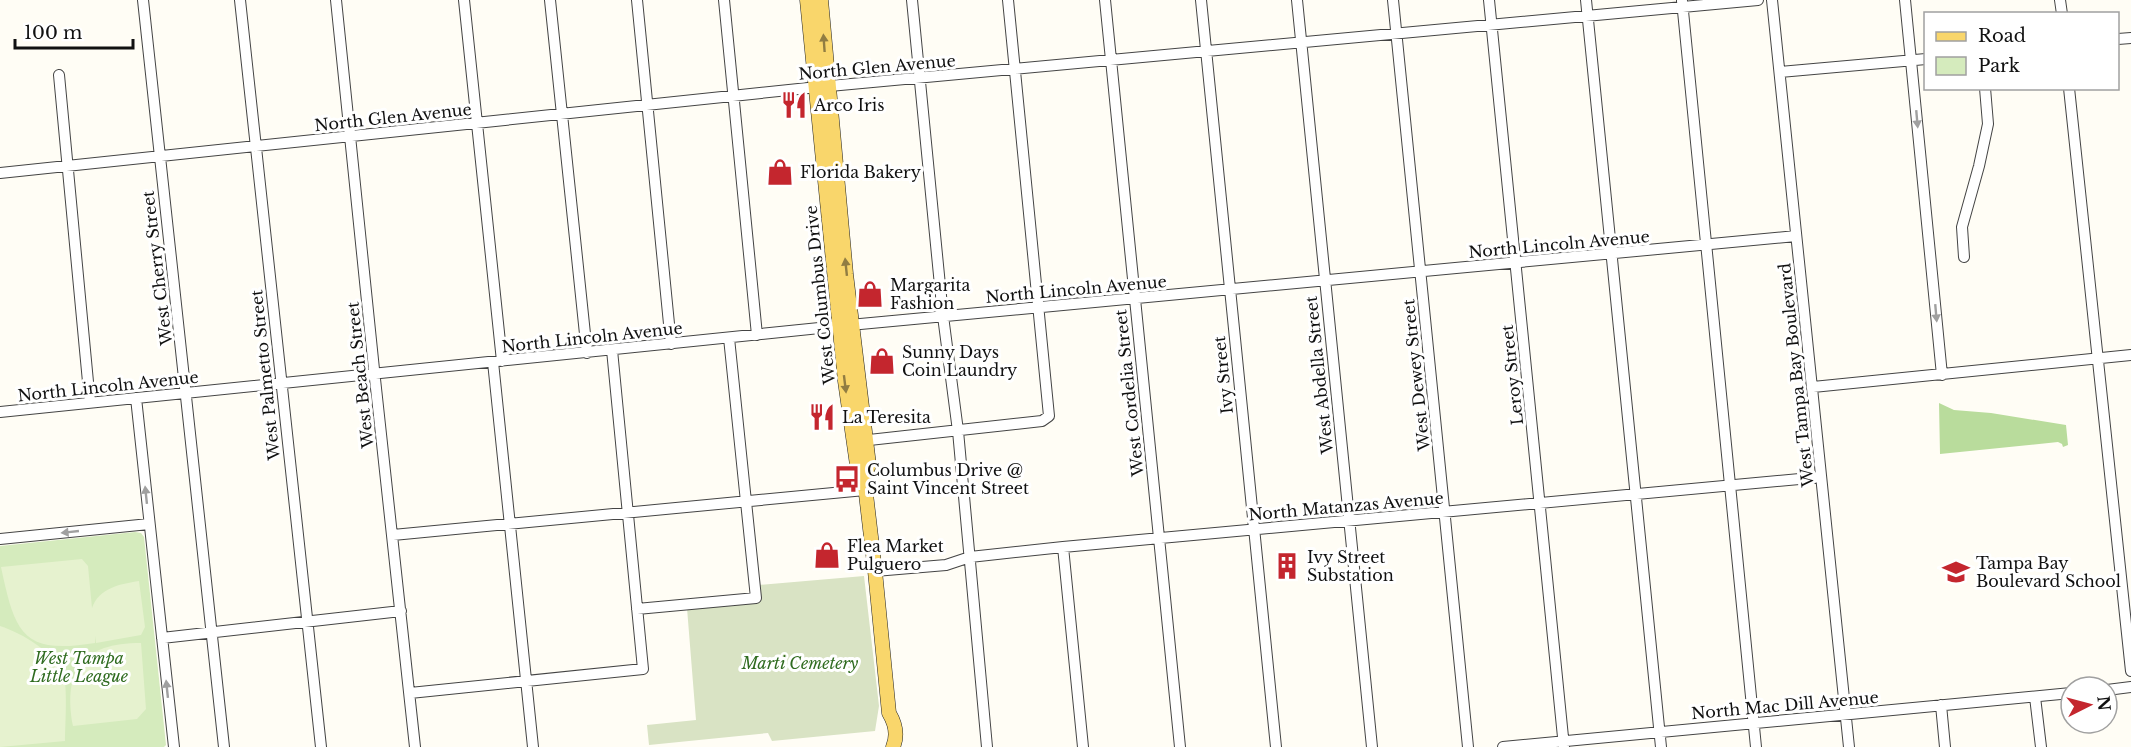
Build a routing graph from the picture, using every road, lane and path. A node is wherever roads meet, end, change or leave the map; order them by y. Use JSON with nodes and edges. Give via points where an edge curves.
{"nodes":[{"id":1,"x":143,"y":0,"type":"edge"},
{"id":2,"x":240,"y":0,"type":"edge"},
{"id":3,"x":336,"y":0,"type":"edge"},
{"id":4,"x":464,"y":0,"type":"edge"},
{"id":5,"x":550,"y":0,"type":"edge"},
{"id":6,"x":637,"y":0,"type":"edge"},
{"id":7,"x":724,"y":0,"type":"edge"},
{"id":8,"x":807,"y":0,"type":"edge"},
{"id":9,"x":821,"y":0,"type":"edge"},
{"id":10,"x":912,"y":0,"type":"edge"},
{"id":11,"x":1008,"y":0,"type":"edge"},
{"id":12,"x":1105,"y":0,"type":"edge"},
{"id":13,"x":1201,"y":0,"type":"edge"},
{"id":14,"x":1297,"y":0,"type":"edge"},
{"id":15,"x":1393,"y":0,"type":"edge"},
{"id":16,"x":1489,"y":0,"type":"edge"},
{"id":17,"x":1586,"y":0,"type":"edge"},
{"id":18,"x":1758,"y":0,"type":"edge"},
{"id":19,"x":1772,"y":0,"type":"edge"},
{"id":20,"x":1905,"y":0,"type":"edge"},
{"id":21,"x":1682,"y":3,"type":"edge"},
{"id":22,"x":1587,"y":15,"type":"junction"},
{"id":23,"x":1492,"y":24,"type":"junction"},
{"id":24,"x":1396,"y":33,"type":"junction"},
{"id":25,"x":1301,"y":42,"type":"junction"},
{"id":26,"x":1206,"y":51,"type":"junction"},
{"id":27,"x":1924,"y":59,"type":"edge"},
{"id":28,"x":1111,"y":60,"type":"junction"},
{"id":29,"x":1912,"y":60,"type":"junction"},
{"id":30,"x":1015,"y":69,"type":"junction"},
{"id":31,"x":1780,"y":72,"type":"junction"},
{"id":32,"x":59,"y":75,"type":"dead end"},
{"id":33,"x":920,"y":78,"type":"junction"},
{"id":34,"x":822,"y":87,"type":"junction"},
{"id":35,"x":1985,"y":90,"type":"edge"},
{"id":36,"x":2069,"y":90,"type":"edge"},
{"id":37,"x":734,"y":96,"type":"junction"},
{"id":38,"x":647,"y":105,"type":"junction"},
{"id":39,"x":562,"y":114,"type":"junction"},
{"id":40,"x":476,"y":123,"type":"junction"},
{"id":41,"x":350,"y":136,"type":"junction"},
{"id":42,"x":255,"y":147,"type":"junction"},
{"id":43,"x":159,"y":158,"type":"junction"},
{"id":44,"x":66,"y":167,"type":"junction"},
{"id":45,"x":0,"y":173,"type":"edge"},
{"id":46,"x":1796,"y":236,"type":"junction"},
{"id":47,"x":1706,"y":245,"type":"junction"},
{"id":48,"x":1611,"y":254,"type":"junction"},
{"id":49,"x":1964,"y":257,"type":"dead end"},
{"id":50,"x":1516,"y":263,"type":"junction"},
{"id":51,"x":1420,"y":272,"type":"junction"},
{"id":52,"x":1325,"y":281,"type":"junction"},
{"id":53,"x":1230,"y":290,"type":"junction"},
{"id":54,"x":1135,"y":298,"type":"junction"},
{"id":55,"x":1040,"y":307,"type":"junction"},
{"id":56,"x":943,"y":316,"type":"junction"},
{"id":57,"x":845,"y":326,"type":"junction"},
{"id":58,"x":757,"y":335,"type":"junction"},
{"id":59,"x":729,"y":338,"type":"junction"},
{"id":60,"x":671,"y":344,"type":"junction"},
{"id":61,"x":612,"y":350,"type":"junction"},
{"id":62,"x":587,"y":353,"type":"junction"},
{"id":63,"x":2131,"y":355,"type":"edge"},
{"id":64,"x":2097,"y":359,"type":"junction"},
{"id":65,"x":497,"y":362,"type":"junction"},
{"id":66,"x":374,"y":374,"type":"junction"},
{"id":67,"x":1942,"y":375,"type":"junction"},
{"id":68,"x":281,"y":384,"type":"junction"},
{"id":69,"x":1812,"y":387,"type":"junction"},
{"id":70,"x":186,"y":393,"type":"junction"},
{"id":71,"x":136,"y":398,"type":"junction"},
{"id":72,"x":90,"y":403,"type":"junction"},
{"id":73,"x":0,"y":412,"type":"edge"},
{"id":74,"x":958,"y":431,"type":"junction"},
{"id":75,"x":859,"y":441,"type":"junction"},
{"id":76,"x":1821,"y":477,"type":"junction"},
{"id":77,"x":864,"y":484,"type":"junction"},
{"id":78,"x":1730,"y":485,"type":"junction"},
{"id":79,"x":1635,"y":494,"type":"junction"},
{"id":80,"x":746,"y":500,"type":"junction"},
{"id":81,"x":1540,"y":503,"type":"junction"},
{"id":82,"x":1444,"y":512,"type":"junction"},
{"id":83,"x":628,"y":513,"type":"junction"},
{"id":84,"x":1349,"y":520,"type":"junction"},
{"id":85,"x":149,"y":524,"type":"junction"},
{"id":86,"x":510,"y":524,"type":"junction"},
{"id":87,"x":1254,"y":530,"type":"junction"},
{"id":88,"x":393,"y":535,"type":"junction"},
{"id":89,"x":1159,"y":538,"type":"junction"},
{"id":90,"x":0,"y":539,"type":"edge"},
{"id":91,"x":1063,"y":547,"type":"junction"},
{"id":92,"x":970,"y":557,"type":"junction"},
{"id":93,"x":875,"y":571,"type":"junction"},
{"id":94,"x":637,"y":609,"type":"junction"},
{"id":95,"x":401,"y":610,"type":"junction"},
{"id":96,"x":308,"y":621,"type":"junction"},
{"id":97,"x":212,"y":632,"type":"junction"},
{"id":98,"x":162,"y":638,"type":"junction"},
{"id":99,"x":2131,"y":671,"type":"edge"},
{"id":100,"x":526,"y":682,"type":"junction"},
{"id":101,"x":410,"y":693,"type":"junction"},
{"id":102,"x":2059,"y":694,"type":"edge"},
{"id":103,"x":2035,"y":697,"type":"junction"},
{"id":104,"x":1941,"y":705,"type":"junction"},
{"id":105,"x":1846,"y":714,"type":"junction"},
{"id":106,"x":1754,"y":723,"type":"junction"},
{"id":107,"x":1659,"y":732,"type":"junction"},
{"id":108,"x":1564,"y":744,"type":"edge"},
{"id":109,"x":174,"y":747,"type":"edge"},
{"id":110,"x":224,"y":747,"type":"edge"},
{"id":111,"x":321,"y":747,"type":"edge"},
{"id":112,"x":415,"y":747,"type":"edge"},
{"id":113,"x":533,"y":747,"type":"edge"},
{"id":114,"x":893,"y":747,"type":"edge"},
{"id":115,"x":987,"y":747,"type":"edge"},
{"id":116,"x":1083,"y":747,"type":"edge"},
{"id":117,"x":1180,"y":747,"type":"edge"},
{"id":118,"x":1276,"y":747,"type":"edge"},
{"id":119,"x":1372,"y":747,"type":"edge"},
{"id":120,"x":1468,"y":747,"type":"edge"},
{"id":121,"x":1503,"y":747,"type":"edge"},
{"id":122,"x":1660,"y":747,"type":"edge"},
{"id":123,"x":1756,"y":747,"type":"edge"},
{"id":124,"x":1849,"y":747,"type":"edge"},
{"id":125,"x":1945,"y":747,"type":"edge"},
{"id":126,"x":2041,"y":747,"type":"edge"}],
"edges":[{"from":1,"to":43,"type":"street","name":"West Cherry Street"},
{"from":2,"to":42,"type":"street","name":"West Palmetto Street"},
{"from":3,"to":41,"type":"street","name":"West Beach Street"},
{"from":4,"to":40,"type":"street"},
{"from":5,"to":39,"type":"street"},
{"from":6,"to":38,"type":"street"},
{"from":7,"to":37,"type":"street"},
{"from":8,"to":34,"type":"main road","name":"West Columbus Drive"},
{"from":34,"to":9,"type":"main road","name":"West Columbus Drive","one_way":true},
{"from":10,"to":33,"type":"street"},
{"from":11,"to":30,"type":"street"},
{"from":12,"to":28,"type":"street","name":"West Cordelia Street"},
{"from":13,"to":26,"type":"street","name":"Ivy Street"},
{"from":14,"to":25,"type":"street","name":"West Abdella Street"},
{"from":15,"to":24,"type":"street","name":"West Dewey Street"},
{"from":16,"to":23,"type":"street","name":"Leroy Street"},
{"from":17,"to":22,"type":"street"},
{"from":18,"to":21,"type":"street","name":"North Glen Avenue"},
{"from":19,"to":31,"type":"street","name":"West Tampa Bay Boulevard"},
{"from":20,"to":29,"type":"street"},
{"from":21,"to":22,"type":"street","name":"North Glen Avenue"},
{"from":21,"to":47,"type":"street"},
{"from":22,"to":23,"type":"street","name":"North Glen Avenue"},
{"from":22,"to":48,"type":"street"},
{"from":23,"to":24,"type":"street","name":"North Glen Avenue"},
{"from":23,"to":50,"type":"street","name":"Leroy Street"},
{"from":24,"to":25,"type":"street","name":"North Glen Avenue"},
{"from":24,"to":51,"type":"street","name":"West Dewey Street"},
{"from":25,"to":26,"type":"street","name":"North Glen Avenue"},
{"from":25,"to":52,"type":"street","name":"West Abdella Street"},
{"from":26,"to":28,"type":"street","name":"North Glen Avenue"},
{"from":26,"to":53,"type":"street","name":"Ivy Street"},
{"from":27,"to":29,"type":"street"},
{"from":28,"to":30,"type":"street","name":"North Glen Avenue"},
{"from":28,"to":54,"type":"street","name":"West Cordelia Street"},
{"from":29,"to":31,"type":"street"},
{"from":29,"to":67,"type":"street","one_way":true},
{"from":30,"to":33,"type":"street","name":"North Glen Avenue"},
{"from":30,"to":55,"type":"street"},
{"from":31,"to":46,"type":"street","name":"West Tampa Bay Boulevard"},
{"from":32,"to":44,"type":"street"},
{"from":33,"to":34,"type":"street","name":"North Glen Avenue"},
{"from":33,"to":56,"type":"street"},
{"from":34,"to":37,"type":"street","name":"North Glen Avenue"},
{"from":34,"to":57,"type":"main road","name":"West Columbus Drive"},
{"from":35,"to":49,"type":"street","via":[[1988,124],[1962,227]]},
{"from":36,"to":64,"type":"street"},
{"from":37,"to":38,"type":"street","name":"North Glen Avenue"},
{"from":37,"to":58,"type":"street"},
{"from":38,"to":39,"type":"street","name":"North Glen Avenue"},
{"from":38,"to":60,"type":"street"},
{"from":39,"to":40,"type":"street","name":"North Glen Avenue"},
{"from":39,"to":62,"type":"street"},
{"from":40,"to":41,"type":"street","name":"North Glen Avenue"},
{"from":40,"to":65,"type":"street"},
{"from":41,"to":42,"type":"street","name":"North Glen Avenue"},
{"from":41,"to":66,"type":"street","name":"West Beach Street"},
{"from":42,"to":43,"type":"street","name":"North Glen Avenue"},
{"from":42,"to":68,"type":"street","name":"West Palmetto Street"},
{"from":43,"to":44,"type":"street","name":"North Glen Avenue"},
{"from":43,"to":70,"type":"street","name":"West Cherry Street"},
{"from":44,"to":45,"type":"street","name":"North Glen Avenue"},
{"from":44,"to":72,"type":"street"},
{"from":46,"to":47,"type":"street","name":"North Lincoln Avenue"},
{"from":46,"to":69,"type":"street","name":"West Tampa Bay Boulevard"},
{"from":47,"to":48,"type":"street","name":"North Lincoln Avenue"},
{"from":47,"to":78,"type":"street"},
{"from":48,"to":50,"type":"street","name":"North Lincoln Avenue"},
{"from":48,"to":79,"type":"street"},
{"from":50,"to":51,"type":"street","name":"North Lincoln Avenue"},
{"from":50,"to":81,"type":"street","name":"Leroy Street"},
{"from":51,"to":52,"type":"street","name":"North Lincoln Avenue"},
{"from":51,"to":82,"type":"street","name":"West Dewey Street"},
{"from":52,"to":53,"type":"street","name":"North Lincoln Avenue"},
{"from":52,"to":84,"type":"street","name":"West Abdella Street"},
{"from":53,"to":54,"type":"street","name":"North Lincoln Avenue"},
{"from":53,"to":87,"type":"street","name":"Ivy Street"},
{"from":54,"to":55,"type":"street","name":"North Lincoln Avenue"},
{"from":54,"to":89,"type":"street","name":"West Cordelia Street"},
{"from":55,"to":56,"type":"street","name":"North Lincoln Avenue"},
{"from":55,"to":74,"type":"street","via":[[1049,416],[1042,421]]},
{"from":56,"to":57,"type":"street","name":"North Lincoln Avenue"},
{"from":56,"to":74,"type":"street"},
{"from":57,"to":58,"type":"street","name":"North Lincoln Avenue"},
{"from":57,"to":75,"type":"main road","name":"West Columbus Drive"},
{"from":58,"to":59,"type":"street","name":"North Lincoln Avenue"},
{"from":59,"to":60,"type":"street","name":"North Lincoln Avenue"},
{"from":59,"to":80,"type":"street"},
{"from":60,"to":61,"type":"street","name":"North Lincoln Avenue"},
{"from":61,"to":62,"type":"street","name":"North Lincoln Avenue"},
{"from":61,"to":83,"type":"street"},
{"from":62,"to":65,"type":"street","name":"North Lincoln Avenue"},
{"from":63,"to":64,"type":"street"},
{"from":64,"to":67,"type":"street"},
{"from":64,"to":99,"type":"street"},
{"from":65,"to":66,"type":"street","name":"North Lincoln Avenue"},
{"from":65,"to":86,"type":"street"},
{"from":66,"to":68,"type":"street","name":"North Lincoln Avenue"},
{"from":66,"to":88,"type":"street","name":"West Beach Street"},
{"from":67,"to":69,"type":"street"},
{"from":68,"to":70,"type":"street","name":"North Lincoln Avenue"},
{"from":68,"to":96,"type":"street","name":"West Palmetto Street"},
{"from":69,"to":76,"type":"street","name":"West Tampa Bay Boulevard"},
{"from":70,"to":71,"type":"street","name":"North Lincoln Avenue"},
{"from":70,"to":97,"type":"street","name":"West Cherry Street"},
{"from":71,"to":72,"type":"street","name":"North Lincoln Avenue"},
{"from":85,"to":71,"type":"street","one_way":true},
{"from":72,"to":73,"type":"street","name":"North Lincoln Avenue"},
{"from":74,"to":75,"type":"street"},
{"from":74,"to":92,"type":"street"},
{"from":75,"to":77,"type":"main road","name":"West Columbus Drive","via":[[857,465]]},
{"from":76,"to":78,"type":"street","name":"North Matanzas Avenue"},
{"from":76,"to":105,"type":"street","name":"West Tampa Bay Boulevard"},
{"from":77,"to":80,"type":"street"},
{"from":77,"to":93,"type":"main road","name":"West Columbus Drive"},
{"from":78,"to":79,"type":"street","name":"North Matanzas Avenue"},
{"from":78,"to":106,"type":"street"},
{"from":79,"to":81,"type":"street","name":"North Matanzas Avenue"},
{"from":79,"to":107,"type":"street"},
{"from":80,"to":83,"type":"street"},
{"from":80,"to":94,"type":"street","via":[[756,598]]},
{"from":81,"to":82,"type":"street","name":"North Matanzas Avenue"},
{"from":81,"to":108,"type":"street","name":"Leroy Street"},
{"from":82,"to":84,"type":"street","name":"North Matanzas Avenue"},
{"from":82,"to":120,"type":"street","name":"West Dewey Street"},
{"from":83,"to":86,"type":"street"},
{"from":83,"to":94,"type":"street"},
{"from":84,"to":87,"type":"street","name":"North Matanzas Avenue"},
{"from":84,"to":119,"type":"street","name":"West Abdella Street"},
{"from":85,"to":90,"type":"street","one_way":true},
{"from":85,"to":98,"type":"street"},
{"from":86,"to":88,"type":"street"},
{"from":86,"to":100,"type":"street"},
{"from":87,"to":89,"type":"street","name":"North Matanzas Avenue"},
{"from":87,"to":118,"type":"street","name":"Ivy Street"},
{"from":88,"to":95,"type":"street","name":"West Beach Street"},
{"from":89,"to":91,"type":"street","name":"North Matanzas Avenue"},
{"from":89,"to":117,"type":"street","name":"West Cordelia Street"},
{"from":91,"to":92,"type":"street","name":"North Matanzas Avenue"},
{"from":91,"to":116,"type":"street"},
{"from":92,"to":93,"type":"street","name":"North Matanzas Avenue","via":[[946,566]]},
{"from":92,"to":115,"type":"street"},
{"from":93,"to":114,"type":"main road","name":"West Columbus Drive","via":[[888,713],[894,722],[896,740]]},
{"from":94,"to":100,"type":"street","via":[[643,669]]},
{"from":95,"to":96,"type":"street"},
{"from":95,"to":101,"type":"street","name":"West Beach Street"},
{"from":96,"to":97,"type":"street"},
{"from":96,"to":111,"type":"street","name":"West Palmetto Street"},
{"from":97,"to":98,"type":"street"},
{"from":97,"to":110,"type":"street","name":"West Cherry Street"},
{"from":109,"to":98,"type":"street","one_way":true},
{"from":100,"to":101,"type":"street"},
{"from":100,"to":113,"type":"street"},
{"from":101,"to":112,"type":"street","name":"West Beach Street"},
{"from":102,"to":103,"type":"street","name":"North Mac Dill Avenue"},
{"from":103,"to":104,"type":"street","name":"North Mac Dill Avenue"},
{"from":103,"to":126,"type":"street"},
{"from":104,"to":105,"type":"street","name":"North Mac Dill Avenue"},
{"from":104,"to":125,"type":"street"},
{"from":105,"to":106,"type":"street","name":"North Mac Dill Avenue"},
{"from":105,"to":124,"type":"street","name":"West Tampa Bay Boulevard"},
{"from":106,"to":107,"type":"street","name":"North Mac Dill Avenue"},
{"from":106,"to":123,"type":"street"},
{"from":107,"to":108,"type":"street","name":"North Mac Dill Avenue"},
{"from":107,"to":122,"type":"street"},
{"from":108,"to":121,"type":"street","name":"North Mac Dill Avenue"}]}
